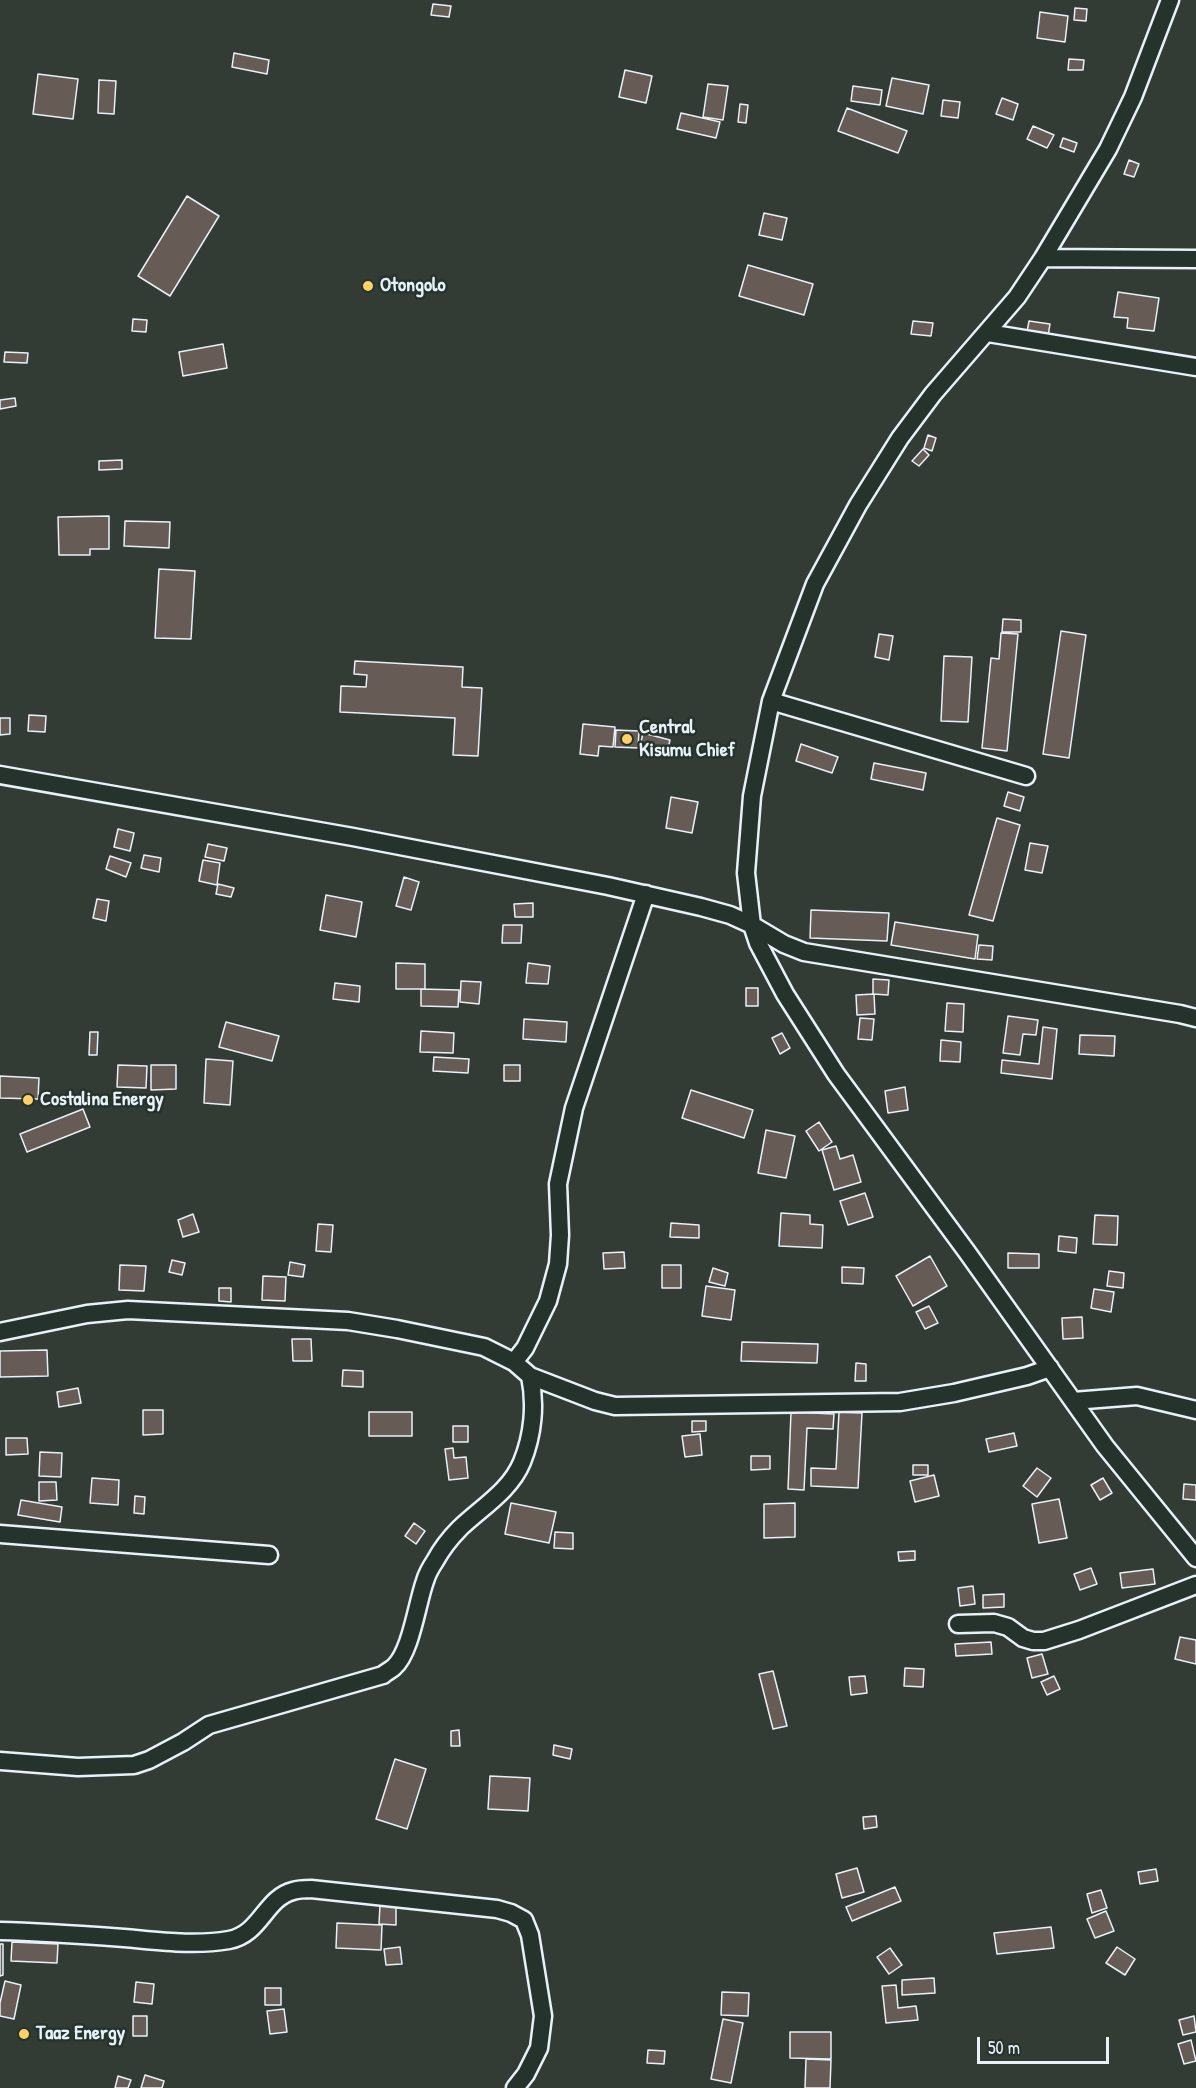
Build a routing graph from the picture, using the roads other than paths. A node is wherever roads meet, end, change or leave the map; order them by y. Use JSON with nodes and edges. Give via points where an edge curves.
{"nodes":[{"id":1,"x":1170,"y":0,"type":"edge"},
{"id":2,"x":1043,"y":258,"type":"junction"},
{"id":3,"x":1196,"y":259,"type":"edge"},
{"id":4,"x":988,"y":333,"type":"junction"},
{"id":5,"x":1196,"y":367,"type":"edge"},
{"id":6,"x":771,"y":701,"type":"junction"},
{"id":7,"x":0,"y":775,"type":"edge"},
{"id":8,"x":1026,"y":776,"type":"dead end"},
{"id":9,"x":646,"y":894,"type":"junction"},
{"id":10,"x":752,"y":925,"type":"junction"},
{"id":11,"x":1196,"y":1018,"type":"edge"},
{"id":12,"x":0,"y":1332,"type":"edge"},
{"id":13,"x":514,"y":1362,"type":"junction"},
{"id":14,"x":1050,"y":1368,"type":"junction"},
{"id":15,"x":530,"y":1376,"type":"junction"},
{"id":16,"x":1073,"y":1401,"type":"junction"},
{"id":17,"x":1196,"y":1410,"type":"edge"},
{"id":18,"x":0,"y":1534,"type":"edge"},
{"id":19,"x":269,"y":1555,"type":"dead end"},
{"id":20,"x":1196,"y":1557,"type":"edge"},
{"id":21,"x":1196,"y":1585,"type":"edge"},
{"id":22,"x":958,"y":1624,"type":"dead end"},
{"id":23,"x":0,"y":1761,"type":"edge"},
{"id":24,"x":0,"y":1931,"type":"edge"},
{"id":25,"x":515,"y":2088,"type":"edge"}],
"edges":[{"from":1,"to":2,"type":"street","via":[[1113,138]]},
{"from":2,"to":3,"type":"street"},
{"from":2,"to":4,"type":"street"},
{"from":4,"to":5,"type":"street"},
{"from":4,"to":6,"type":"street","via":[[933,394],[858,505],[816,584]]},
{"from":6,"to":8,"type":"street"},
{"from":6,"to":10,"type":"street","via":[[753,796],[746,873]]},
{"from":7,"to":9,"type":"street"},
{"from":9,"to":10,"type":"street","via":[[730,915]]},
{"from":9,"to":13,"type":"street","via":[[574,1108],[558,1184],[558,1264],[548,1301]]},
{"from":10,"to":11,"type":"street","via":[[804,952]]},
{"from":10,"to":14,"type":"street","via":[[785,994],[836,1074]]},
{"from":12,"to":13,"type":"street","via":[[87,1314],[128,1310],[348,1321],[484,1347]]},
{"from":13,"to":15,"type":"street"},
{"from":14,"to":15,"type":"street","via":[[954,1393],[900,1402],[615,1406]]},
{"from":14,"to":16,"type":"street"},
{"from":15,"to":23,"type":"street","via":[[534,1394],[532,1416],[522,1462],[503,1490],[458,1529],[436,1559],[425,1579],[410,1634],[396,1666],[383,1675],[209,1725],[149,1761],[134,1765],[78,1767]]},
{"from":16,"to":17,"type":"street","via":[[1137,1396]]},
{"from":16,"to":20,"type":"street"},
{"from":18,"to":19,"type":"street"},
{"from":21,"to":22,"type":"street","via":[[1044,1641],[1023,1638],[1008,1626],[994,1623]]},
{"from":24,"to":25,"type":"street","via":[[182,1943],[231,1940],[251,1930],[282,1896],[311,1889],[511,1912],[524,1920],[530,1935],[543,2016],[540,2048]]}]}
